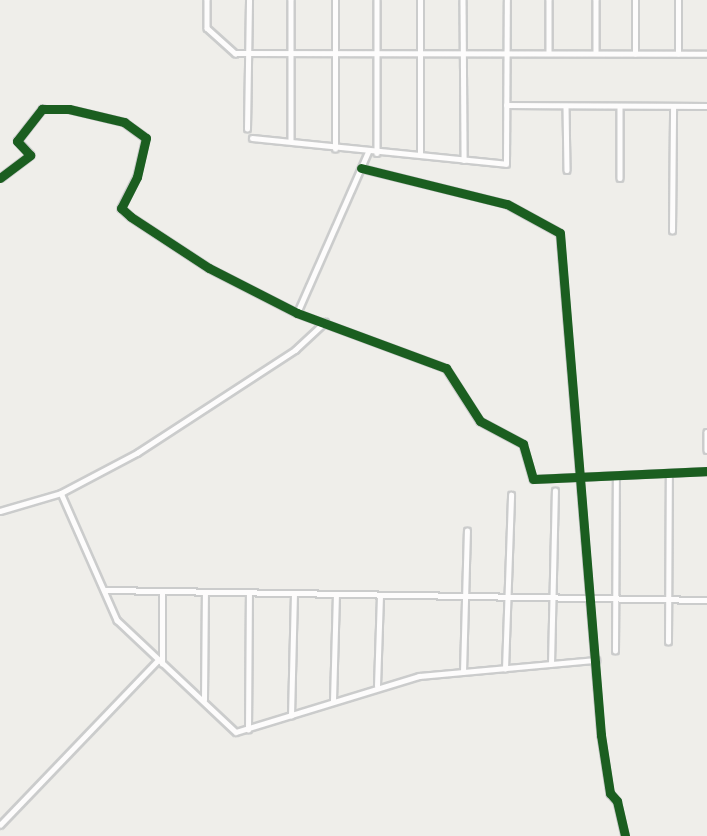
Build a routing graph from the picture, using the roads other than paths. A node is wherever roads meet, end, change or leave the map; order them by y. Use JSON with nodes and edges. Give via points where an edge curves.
{"nodes":[{"id":1,"x":207,"y":0,"type":"edge"},
{"id":2,"x":249,"y":0,"type":"edge"},
{"id":3,"x":291,"y":0,"type":"edge"},
{"id":4,"x":335,"y":0,"type":"edge"},
{"id":5,"x":377,"y":0,"type":"edge"},
{"id":6,"x":420,"y":0,"type":"edge"},
{"id":7,"x":463,"y":0,"type":"edge"},
{"id":8,"x":507,"y":0,"type":"edge"},
{"id":9,"x":549,"y":0,"type":"edge"},
{"id":10,"x":596,"y":0,"type":"edge"},
{"id":11,"x":635,"y":0,"type":"edge"},
{"id":12,"x":678,"y":0,"type":"edge"},
{"id":13,"x":335,"y":51,"type":"junction"},
{"id":14,"x":291,"y":52,"type":"junction"},
{"id":15,"x":376,"y":52,"type":"junction"},
{"id":16,"x":420,"y":52,"type":"junction"},
{"id":17,"x":506,"y":52,"type":"junction"},
{"id":18,"x":596,"y":52,"type":"junction"},
{"id":19,"x":248,"y":53,"type":"junction"},
{"id":20,"x":463,"y":53,"type":"junction"},
{"id":21,"x":549,"y":53,"type":"junction"},
{"id":22,"x":635,"y":54,"type":"junction"},
{"id":23,"x":678,"y":54,"type":"junction"},
{"id":24,"x":707,"y":54,"type":"edge"},
{"id":25,"x":506,"y":105,"type":"junction"},
{"id":26,"x":566,"y":106,"type":"junction"},
{"id":27,"x":620,"y":106,"type":"junction"},
{"id":28,"x":707,"y":106,"type":"edge"},
{"id":29,"x":673,"y":107,"type":"junction"},
{"id":30,"x":247,"y":129,"type":"dead end"},
{"id":31,"x":252,"y":138,"type":"dead end"},
{"id":32,"x":291,"y":139,"type":"junction"},
{"id":33,"x":335,"y":149,"type":"junction"},
{"id":34,"x":368,"y":152,"type":"junction"},
{"id":35,"x":377,"y":153,"type":"junction"},
{"id":36,"x":420,"y":154,"type":"junction"},
{"id":37,"x":464,"y":160,"type":"junction"},
{"id":38,"x":361,"y":168,"type":"junction"},
{"id":39,"x":567,"y":170,"type":"dead end"},
{"id":40,"x":0,"y":178,"type":"edge"},
{"id":41,"x":620,"y":178,"type":"dead end"},
{"id":42,"x":672,"y":231,"type":"dead end"},
{"id":43,"x":297,"y":313,"type":"junction"},
{"id":44,"x":324,"y":321,"type":"junction"},
{"id":45,"x":707,"y":432,"type":"edge"},
{"id":46,"x":707,"y":450,"type":"edge"},
{"id":47,"x":707,"y":471,"type":"edge"},
{"id":48,"x":670,"y":475,"type":"junction"},
{"id":49,"x":579,"y":476,"type":"junction"},
{"id":50,"x":616,"y":476,"type":"junction"},
{"id":51,"x":555,"y":491,"type":"dead end"},
{"id":52,"x":61,"y":493,"type":"junction"},
{"id":53,"x":512,"y":495,"type":"dead end"},
{"id":54,"x":0,"y":511,"type":"edge"},
{"id":55,"x":467,"y":531,"type":"dead end"},
{"id":56,"x":104,"y":590,"type":"junction"},
{"id":57,"x":162,"y":592,"type":"junction"},
{"id":58,"x":205,"y":593,"type":"junction"},
{"id":59,"x":249,"y":594,"type":"junction"},
{"id":60,"x":293,"y":595,"type":"junction"},
{"id":61,"x":337,"y":596,"type":"junction"},
{"id":62,"x":380,"y":596,"type":"junction"},
{"id":63,"x":464,"y":598,"type":"junction"},
{"id":64,"x":511,"y":599,"type":"junction"},
{"id":65,"x":551,"y":600,"type":"junction"},
{"id":66,"x":667,"y":600,"type":"junction"},
{"id":67,"x":707,"y":600,"type":"edge"},
{"id":68,"x":591,"y":601,"type":"junction"},
{"id":69,"x":616,"y":601,"type":"junction"},
{"id":70,"x":668,"y":642,"type":"dead end"},
{"id":71,"x":615,"y":651,"type":"dead end"},
{"id":72,"x":596,"y":660,"type":"junction"},
{"id":73,"x":159,"y":663,"type":"junction"},
{"id":74,"x":551,"y":664,"type":"junction"},
{"id":75,"x":505,"y":669,"type":"junction"},
{"id":76,"x":463,"y":671,"type":"junction"},
{"id":77,"x":377,"y":686,"type":"junction"},
{"id":78,"x":204,"y":701,"type":"junction"},
{"id":79,"x":333,"y":701,"type":"junction"},
{"id":80,"x":291,"y":716,"type":"junction"},
{"id":81,"x":248,"y":730,"type":"junction"},
{"id":82,"x":0,"y":825,"type":"edge"},
{"id":83,"x":625,"y":836,"type":"edge"}],
"edges":[{"from":1,"to":19,"type":"street","via":[[211,34],[230,52]]},
{"from":2,"to":19,"type":"street"},
{"from":3,"to":14,"type":"street"},
{"from":4,"to":13,"type":"street"},
{"from":5,"to":15,"type":"street"},
{"from":6,"to":16,"type":"street"},
{"from":7,"to":20,"type":"street"},
{"from":8,"to":17,"type":"street"},
{"from":9,"to":21,"type":"street"},
{"from":10,"to":18,"type":"street"},
{"from":11,"to":22,"type":"street"},
{"from":12,"to":23,"type":"street"},
{"from":13,"to":14,"type":"street"},
{"from":13,"to":15,"type":"street"},
{"from":13,"to":33,"type":"street"},
{"from":14,"to":19,"type":"street"},
{"from":14,"to":32,"type":"street"},
{"from":15,"to":16,"type":"street"},
{"from":15,"to":35,"type":"street"},
{"from":16,"to":20,"type":"street"},
{"from":16,"to":36,"type":"street"},
{"from":17,"to":20,"type":"street"},
{"from":17,"to":21,"type":"street"},
{"from":17,"to":25,"type":"street"},
{"from":18,"to":21,"type":"street"},
{"from":18,"to":22,"type":"street"},
{"from":19,"to":30,"type":"street"},
{"from":20,"to":37,"type":"street"},
{"from":22,"to":23,"type":"street"},
{"from":23,"to":24,"type":"street"},
{"from":25,"to":26,"type":"street"},
{"from":25,"to":37,"type":"street","via":[[506,164]]},
{"from":26,"to":27,"type":"street"},
{"from":26,"to":39,"type":"street"},
{"from":27,"to":29,"type":"street"},
{"from":27,"to":41,"type":"street"},
{"from":28,"to":29,"type":"street"},
{"from":29,"to":42,"type":"street"},
{"from":31,"to":32,"type":"street"},
{"from":32,"to":33,"type":"street"},
{"from":33,"to":34,"type":"street"},
{"from":34,"to":35,"type":"street"},
{"from":34,"to":38,"type":"street"},
{"from":35,"to":36,"type":"street"},
{"from":36,"to":37,"type":"street"},
{"from":38,"to":43,"type":"street"},
{"from":38,"to":49,"type":"street","via":[[507,204],[560,233]]},
{"from":40,"to":43,"type":"street","via":[[30,155],[17,141],[42,109],[69,109],[124,122],[146,138],[137,177],[121,208],[209,268]]},
{"from":43,"to":44,"type":"street"},
{"from":44,"to":49,"type":"street","via":[[446,368],[480,421],[523,444],[533,479]]},
{"from":44,"to":52,"type":"street","via":[[295,350],[137,453]]},
{"from":45,"to":46,"type":"street"},
{"from":47,"to":48,"type":"street"},
{"from":48,"to":50,"type":"street"},
{"from":48,"to":66,"type":"street"},
{"from":49,"to":50,"type":"street"},
{"from":49,"to":68,"type":"street"},
{"from":50,"to":69,"type":"street"},
{"from":51,"to":65,"type":"street"},
{"from":52,"to":54,"type":"street"},
{"from":52,"to":56,"type":"street"},
{"from":53,"to":64,"type":"street"},
{"from":55,"to":63,"type":"street"},
{"from":56,"to":57,"type":"street"},
{"from":56,"to":73,"type":"street","via":[[117,620]]},
{"from":57,"to":58,"type":"street"},
{"from":57,"to":73,"type":"street"},
{"from":58,"to":59,"type":"street"},
{"from":58,"to":78,"type":"street"},
{"from":59,"to":60,"type":"street"},
{"from":59,"to":81,"type":"street"},
{"from":60,"to":61,"type":"street"},
{"from":60,"to":80,"type":"street"},
{"from":61,"to":62,"type":"street"},
{"from":61,"to":79,"type":"street"},
{"from":62,"to":63,"type":"street"},
{"from":62,"to":77,"type":"street"},
{"from":63,"to":64,"type":"street"},
{"from":63,"to":76,"type":"street"},
{"from":64,"to":65,"type":"street"},
{"from":64,"to":75,"type":"street"},
{"from":65,"to":68,"type":"street"},
{"from":65,"to":74,"type":"street"},
{"from":66,"to":67,"type":"street"},
{"from":66,"to":69,"type":"street"},
{"from":66,"to":70,"type":"street"},
{"from":68,"to":69,"type":"street"},
{"from":68,"to":72,"type":"street"},
{"from":69,"to":71,"type":"street"},
{"from":72,"to":74,"type":"street"},
{"from":72,"to":83,"type":"street","via":[[610,793],[617,801]]},
{"from":73,"to":78,"type":"street"},
{"from":73,"to":82,"type":"street"},
{"from":74,"to":75,"type":"street"},
{"from":75,"to":76,"type":"street"},
{"from":76,"to":77,"type":"street"},
{"from":77,"to":79,"type":"street"},
{"from":78,"to":81,"type":"street","via":[[232,729]]},
{"from":79,"to":80,"type":"street"},
{"from":80,"to":81,"type":"street"}]}
